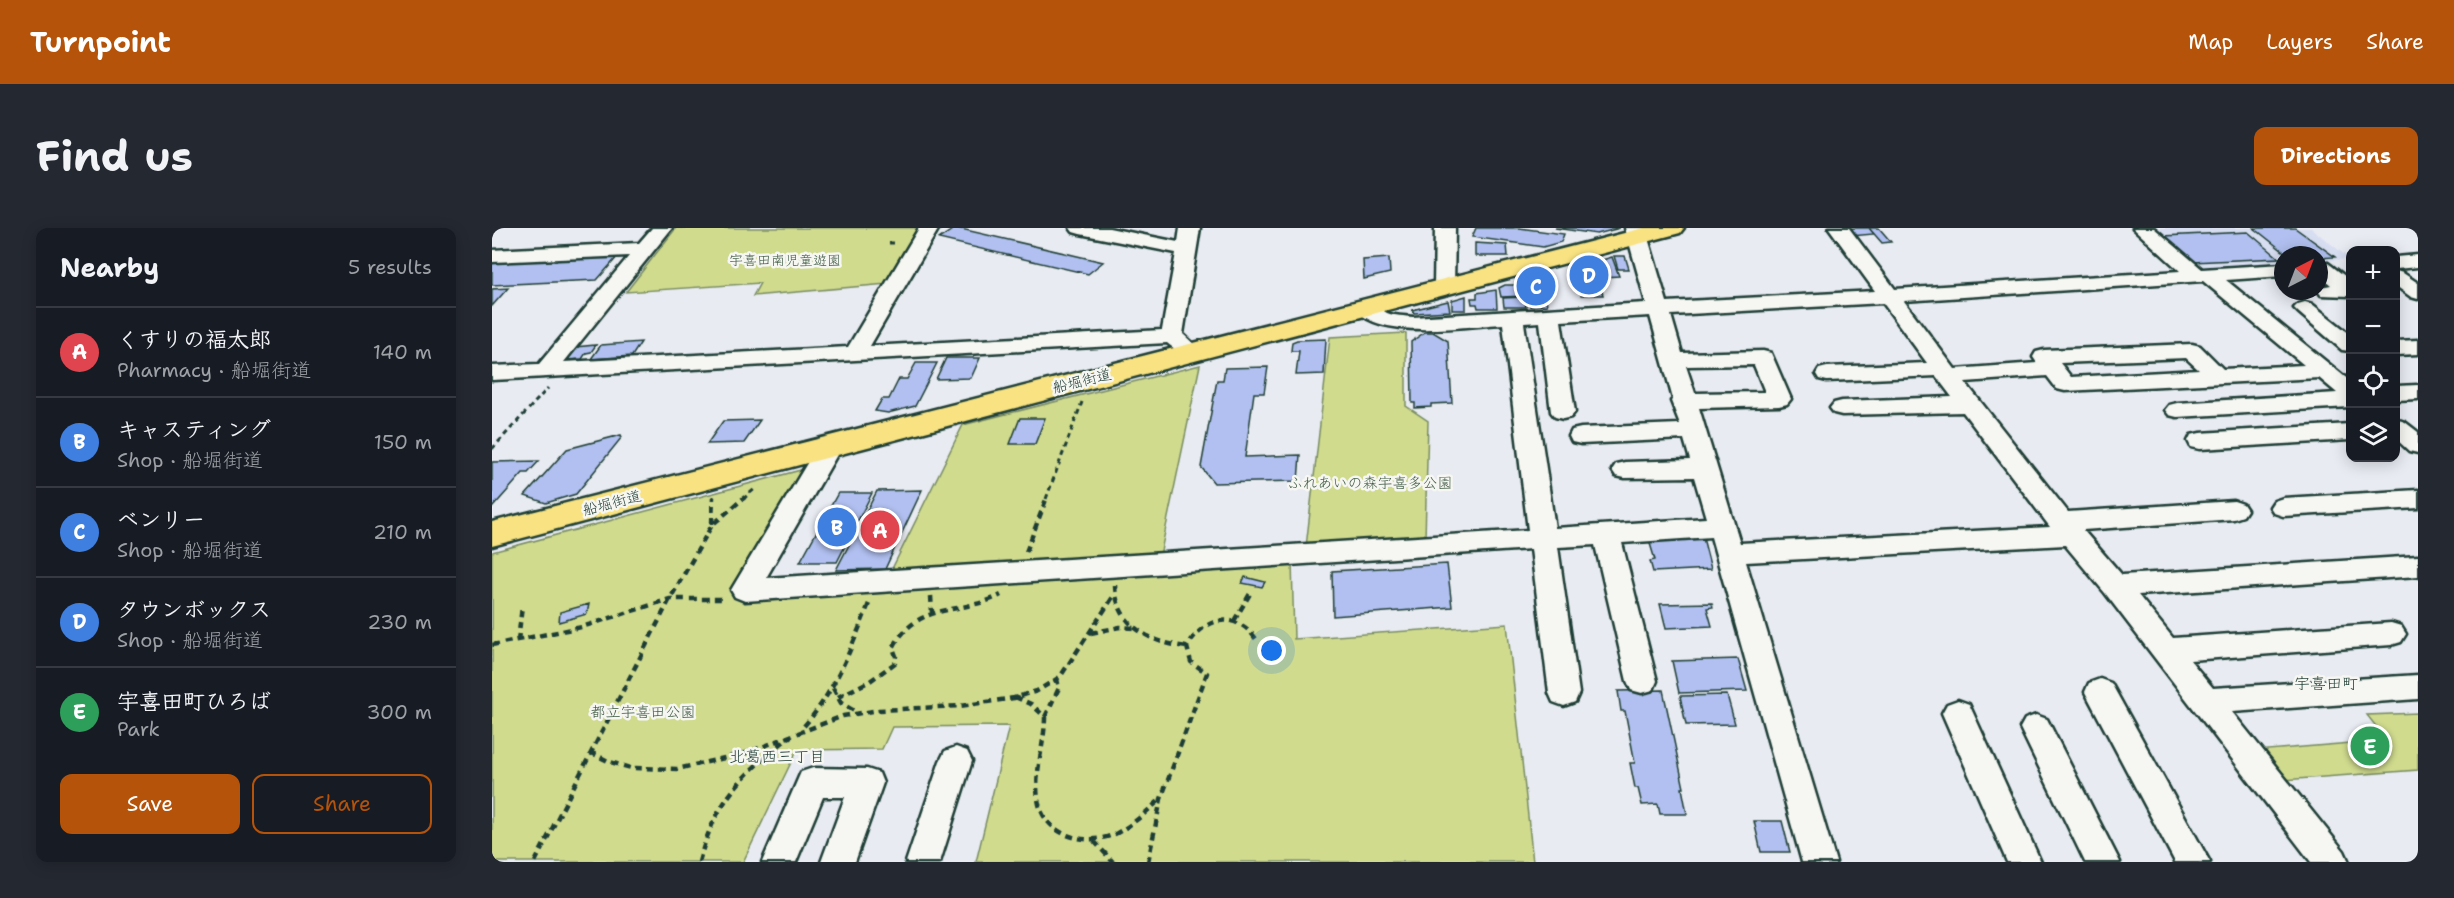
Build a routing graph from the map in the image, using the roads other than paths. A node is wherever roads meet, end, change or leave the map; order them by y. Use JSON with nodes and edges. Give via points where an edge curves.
{"nodes":[{"id":1,"x":662,"y":228,"type":"edge"},
{"id":2,"x":929,"y":228,"type":"edge"},
{"id":3,"x":1080,"y":228,"type":"edge"},
{"id":4,"x":1190,"y":228,"type":"edge"},
{"id":5,"x":1445,"y":228,"type":"edge"},
{"id":6,"x":1672,"y":228,"type":"edge"},
{"id":7,"x":1839,"y":228,"type":"edge"},
{"id":8,"x":2143,"y":228,"type":"edge"},
{"id":9,"x":1636,"y":232,"type":"edge"},
{"id":10,"x":646,"y":249,"type":"junction"},
{"id":11,"x":1186,"y":249,"type":"junction"},
{"id":12,"x":492,"y":256,"type":"edge"},
{"id":13,"x":2418,"y":261,"type":"edge"},
{"id":14,"x":2400,"y":263,"type":"edge"},
{"id":15,"x":2346,"y":266,"type":"edge"},
{"id":16,"x":2328,"y":267,"type":"edge"},
{"id":17,"x":2274,"y":271,"type":"edge"},
{"id":18,"x":2328,"y":274,"type":"edge"},
{"id":19,"x":2203,"y":275,"type":"junction"},
{"id":20,"x":2400,"y":280,"type":"edge"},
{"id":21,"x":1444,"y":287,"type":"junction"},
{"id":22,"x":2328,"y":291,"type":"dead end"},
{"id":23,"x":2418,"y":293,"type":"edge"},
{"id":24,"x":1891,"y":296,"type":"junction"},
{"id":25,"x":2418,"y":303,"type":"edge"},
{"id":26,"x":2400,"y":304,"type":"edge"},
{"id":27,"x":1366,"y":308,"type":"junction"},
{"id":28,"x":2305,"y":308,"type":"dead end"},
{"id":29,"x":1659,"y":309,"type":"junction"},
{"id":30,"x":1550,"y":316,"type":"junction"},
{"id":31,"x":1513,"y":319,"type":"junction"},
{"id":32,"x":2346,"y":342,"type":"edge"},
{"id":33,"x":1182,"y":344,"type":"junction"},
{"id":34,"x":2400,"y":348,"type":"edge"},
{"id":35,"x":2418,"y":348,"type":"edge"},
{"id":36,"x":2346,"y":350,"type":"edge"},
{"id":37,"x":2302,"y":352,"type":"junction"},
{"id":38,"x":855,"y":353,"type":"junction"},
{"id":39,"x":1672,"y":360,"type":"junction"},
{"id":40,"x":556,"y":370,"type":"junction"},
{"id":41,"x":2325,"y":371,"type":"junction"},
{"id":42,"x":492,"y":373,"type":"edge"},
{"id":43,"x":1946,"y":373,"type":"junction"},
{"id":44,"x":1827,"y":374,"type":"dead end"},
{"id":45,"x":2346,"y":389,"type":"edge"},
{"id":46,"x":2418,"y":392,"type":"edge"},
{"id":47,"x":2400,"y":393,"type":"edge"},
{"id":48,"x":2346,"y":400,"type":"edge"},
{"id":49,"x":1683,"y":401,"type":"junction"},
{"id":50,"x":1970,"y":404,"type":"junction"},
{"id":51,"x":1842,"y":408,"type":"dead end"},
{"id":52,"x":2177,"y":410,"type":"dead end"},
{"id":53,"x":1563,"y":412,"type":"dead end"},
{"id":54,"x":1692,"y":431,"type":"junction"},
{"id":55,"x":2346,"y":432,"type":"edge"},
{"id":56,"x":1581,"y":436,"type":"dead end"},
{"id":57,"x":2200,"y":441,"type":"dead end"},
{"id":58,"x":830,"y":446,"type":"junction"},
{"id":59,"x":1703,"y":468,"type":"junction"},
{"id":60,"x":1625,"y":470,"type":"dead end"},
{"id":61,"x":2418,"y":499,"type":"edge"},
{"id":62,"x":2283,"y":507,"type":"dead end"},
{"id":63,"x":2234,"y":510,"type":"dead end"},
{"id":64,"x":1720,"y":527,"type":"junction"},
{"id":65,"x":2067,"y":528,"type":"junction"},
{"id":66,"x":492,"y":534,"type":"edge"},
{"id":67,"x":1606,"y":534,"type":"junction"},
{"id":68,"x":1544,"y":538,"type":"junction"},
{"id":69,"x":1729,"y":553,"type":"junction"},
{"id":70,"x":2418,"y":566,"type":"edge"},
{"id":71,"x":2115,"y":586,"type":"junction"},
{"id":72,"x":2391,"y":634,"type":"dead end"},
{"id":73,"x":2165,"y":650,"type":"junction"},
{"id":74,"x":1642,"y":681,"type":"dead end"},
{"id":75,"x":2418,"y":687,"type":"edge"},
{"id":76,"x":2100,"y":692,"type":"dead end"},
{"id":77,"x":1564,"y":693,"type":"dead end"},
{"id":78,"x":2205,"y":701,"type":"junction"},
{"id":79,"x":1958,"y":713,"type":"dead end"},
{"id":80,"x":2036,"y":728,"type":"dead end"},
{"id":81,"x":956,"y":761,"type":"dead end"},
{"id":82,"x":779,"y":862,"type":"edge"},
{"id":83,"x":838,"y":862,"type":"edge"},
{"id":84,"x":922,"y":862,"type":"edge"},
{"id":85,"x":1819,"y":862,"type":"edge"},
{"id":86,"x":2024,"y":862,"type":"edge"},
{"id":87,"x":2103,"y":862,"type":"edge"},
{"id":88,"x":2193,"y":862,"type":"edge"},
{"id":89,"x":2332,"y":862,"type":"edge"}],
"edges":[{"from":1,"to":10,"type":"street"},
{"from":2,"to":38,"type":"street"},
{"from":3,"to":11,"type":"street"},
{"from":4,"to":11,"type":"street"},
{"from":5,"to":21,"type":"street"},
{"from":6,"to":9,"type":"main road","name":"船堀街道"},
{"from":7,"to":24,"type":"street"},
{"from":8,"to":19,"type":"street"},
{"from":9,"to":21,"type":"main road","name":"船堀街道"},
{"from":9,"to":29,"type":"street"},
{"from":10,"to":12,"type":"street"},
{"from":10,"to":40,"type":"street"},
{"from":11,"to":33,"type":"street"},
{"from":13,"to":14,"type":"street"},
{"from":15,"to":16,"type":"street"},
{"from":17,"to":19,"type":"street"},
{"from":18,"to":22,"type":"street","via":[[2350,290]]},
{"from":19,"to":24,"type":"street"},
{"from":19,"to":37,"type":"street"},
{"from":20,"to":23,"type":"street"},
{"from":21,"to":27,"type":"main road","name":"船堀街道"},
{"from":24,"to":29,"type":"street"},
{"from":24,"to":43,"type":"street"},
{"from":25,"to":26,"type":"street"},
{"from":27,"to":31,"type":"street","via":[[1376,317],[1394,322]]},
{"from":27,"to":33,"type":"main road","name":"船堀街道"},
{"from":28,"to":32,"type":"street"},
{"from":29,"to":30,"type":"street"},
{"from":29,"to":39,"type":"street"},
{"from":30,"to":31,"type":"street"},
{"from":30,"to":53,"type":"street"},
{"from":31,"to":68,"type":"street"},
{"from":33,"to":38,"type":"street"},
{"from":33,"to":58,"type":"main road","name":"船堀街道"},
{"from":34,"to":35,"type":"street"},
{"from":36,"to":37,"type":"street"},
{"from":37,"to":41,"type":"street"},
{"from":38,"to":40,"type":"street"},
{"from":39,"to":49,"type":"street"},
{"from":39,"to":49,"type":"street","via":[[1763,358],[1779,399]]},
{"from":40,"to":42,"type":"street"},
{"from":41,"to":43,"type":"street","via":[[2065,384],[2052,369]]},
{"from":41,"to":45,"type":"street"},
{"from":43,"to":44,"type":"street"},
{"from":43,"to":50,"type":"street"},
{"from":46,"to":47,"type":"street"},
{"from":48,"to":52,"type":"street"},
{"from":49,"to":54,"type":"street"},
{"from":50,"to":51,"type":"street"},
{"from":50,"to":65,"type":"street"},
{"from":54,"to":56,"type":"street"},
{"from":54,"to":59,"type":"street"},
{"from":55,"to":57,"type":"street"},
{"from":58,"to":66,"type":"main road","name":"船堀街道"},
{"from":58,"to":68,"type":"street","via":[[746,590]]},
{"from":59,"to":60,"type":"street"},
{"from":59,"to":64,"type":"street"},
{"from":61,"to":62,"type":"street"},
{"from":63,"to":65,"type":"street"},
{"from":64,"to":67,"type":"street"},
{"from":64,"to":69,"type":"street"},
{"from":65,"to":69,"type":"street"},
{"from":65,"to":71,"type":"street"},
{"from":67,"to":68,"type":"street"},
{"from":67,"to":74,"type":"street"},
{"from":68,"to":77,"type":"street"},
{"from":69,"to":85,"type":"street"},
{"from":70,"to":71,"type":"street"},
{"from":71,"to":73,"type":"street"},
{"from":72,"to":73,"type":"street"},
{"from":73,"to":78,"type":"street"},
{"from":75,"to":78,"type":"street"},
{"from":76,"to":88,"type":"street"},
{"from":78,"to":89,"type":"street"},
{"from":79,"to":86,"type":"street"},
{"from":80,"to":87,"type":"street"},
{"from":81,"to":84,"type":"street"},
{"from":82,"to":83,"type":"street","via":[[813,782],[867,783]]}]}
